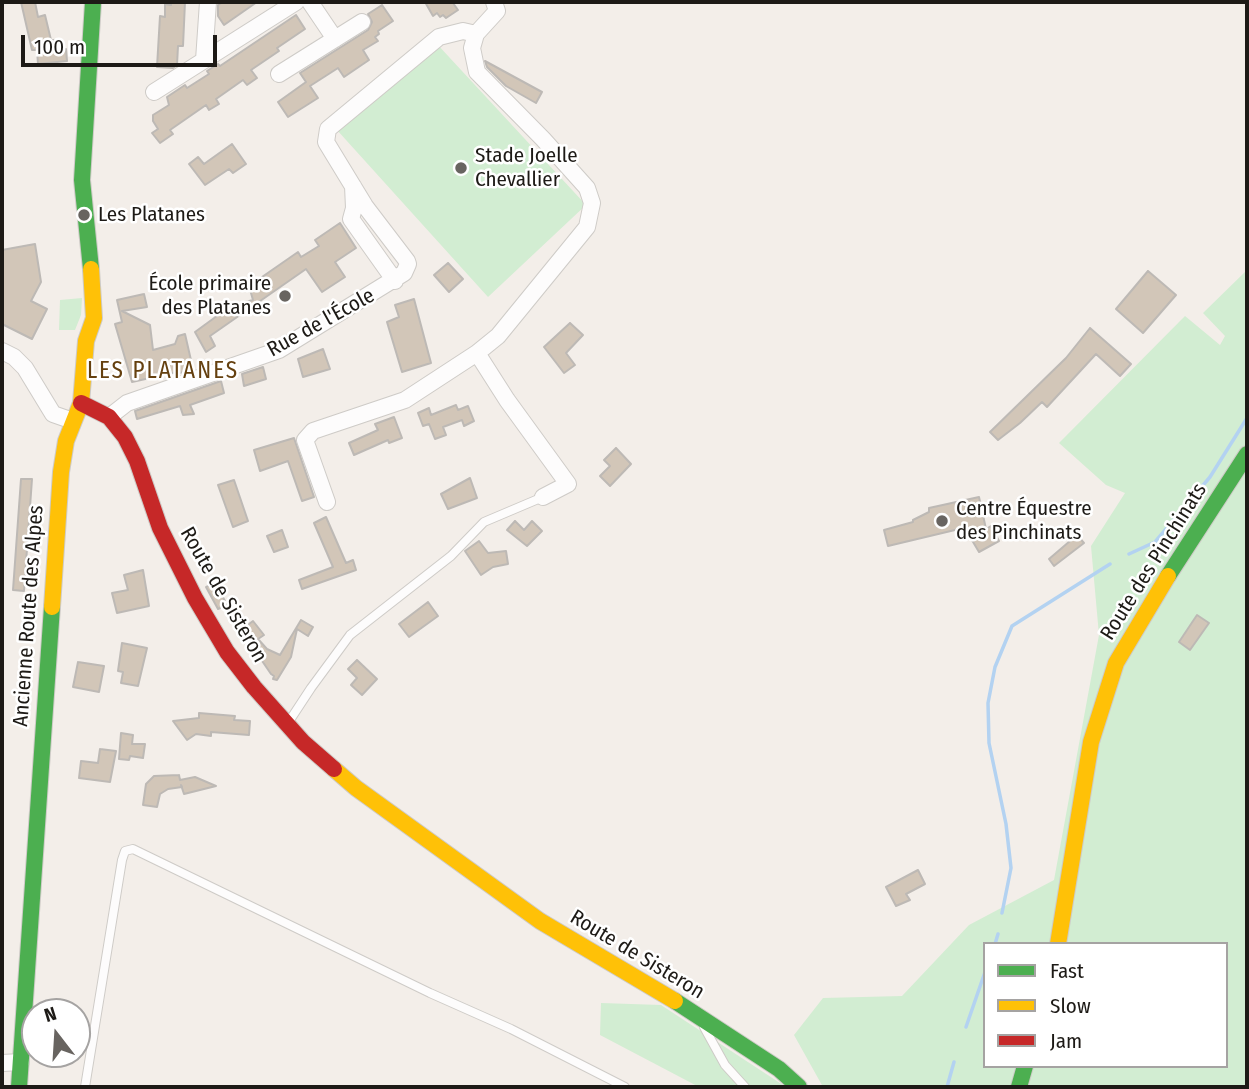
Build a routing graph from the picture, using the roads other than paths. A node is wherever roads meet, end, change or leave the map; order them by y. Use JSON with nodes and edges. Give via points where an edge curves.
{"nodes":[{"id":1,"x":93,"y":2,"type":"edge"},
{"id":2,"x":208,"y":2,"type":"edge"},
{"id":3,"x":308,"y":2,"type":"edge"},
{"id":4,"x":494,"y":2,"type":"edge"},
{"id":5,"x":362,"y":22,"type":"dead end"},
{"id":6,"x":476,"y":34,"type":"junction"},
{"id":7,"x":334,"y":39,"type":"junction"},
{"id":8,"x":204,"y":60,"type":"junction"},
{"id":9,"x":278,"y":74,"type":"dead end"},
{"id":10,"x":153,"y":92,"type":"dead end"},
{"id":11,"x":353,"y":183,"type":"junction"},
{"id":12,"x":395,"y":281,"type":"junction"},
{"id":13,"x":2,"y":351,"type":"edge"},
{"id":14,"x":477,"y":353,"type":"junction"},
{"id":15,"x":81,"y":403,"type":"junction"},
{"id":16,"x":109,"y":417,"type":"junction"},
{"id":17,"x":73,"y":421,"type":"junction"},
{"id":18,"x":1247,"y":454,"type":"edge"},
{"id":19,"x":543,"y":497,"type":"joint"},
{"id":20,"x":327,"y":502,"type":"dead end"},
{"id":21,"x":287,"y":725,"type":"junction"},
{"id":22,"x":1058,"y":942,"type":"edge"},
{"id":23,"x":25,"y":998,"type":"edge"},
{"id":24,"x":698,"y":1016,"type":"junction"},
{"id":25,"x":21,"y":1062,"type":"joint"},
{"id":26,"x":2,"y":1063,"type":"edge"},
{"id":27,"x":1024,"y":1068,"type":"edge"},
{"id":28,"x":19,"y":1087,"type":"edge"},
{"id":29,"x":85,"y":1087,"type":"edge"},
{"id":30,"x":625,"y":1087,"type":"edge"},
{"id":31,"x":745,"y":1087,"type":"edge"},
{"id":32,"x":799,"y":1087,"type":"edge"},
{"id":33,"x":1019,"y":1087,"type":"edge"}],
"edges":[{"from":1,"to":15,"type":"main road","via":[[82,180],[94,318],[86,341]]},
{"from":2,"to":8,"type":"street"},
{"from":3,"to":7,"type":"street"},
{"from":3,"to":8,"type":"street"},
{"from":4,"to":6,"type":"street","via":[[498,11]]},
{"from":5,"to":7,"type":"street"},
{"from":6,"to":11,"type":"street","via":[[439,37],[328,129],[326,142]]},
{"from":6,"to":14,"type":"street","via":[[472,48],[477,72],[544,139],[587,188],[592,203],[587,227],[498,336]]},
{"from":7,"to":9,"type":"street"},
{"from":8,"to":10,"type":"street"},
{"from":11,"to":12,"type":"street","via":[[351,219]]},
{"from":11,"to":12,"type":"street","name":"Rue de l'École","via":[[408,264]]},
{"from":12,"to":16,"type":"street","name":"Rue de l'École","via":[[279,350],[127,403]]},
{"from":13,"to":17,"type":"street","via":[[25,368],[53,414]]},
{"from":14,"to":19,"type":"street","via":[[568,484]]},
{"from":14,"to":20,"type":"street","via":[[405,400],[313,431],[305,440]]},
{"from":15,"to":16,"type":"main road","name":"Route de Sisteron"},
{"from":15,"to":17,"type":"main road","name":"Ancienne Route des Alpes"},
{"from":16,"to":21,"type":"main road","name":"Route de Sisteron","via":[[137,461],[160,528],[195,597],[227,652]]},
{"from":17,"to":23,"type":"main road","name":"Ancienne Route des Alpes","via":[[61,472]]},
{"from":18,"to":22,"type":"main road","name":"Route des Pinchinats","via":[[1116,663],[1091,742]]},
{"from":19,"to":21,"type":"lane","via":[[484,522],[451,556],[350,635]]},
{"from":21,"to":24,"type":"main road","name":"Route de Sisteron","via":[[356,788],[540,921]]},
{"from":24,"to":31,"type":"lane","via":[[725,1065]]},
{"from":24,"to":32,"type":"main road","name":"Route de Sisteron"},
{"from":25,"to":26,"type":"street"},
{"from":25,"to":28,"type":"main road","name":"Ancienne Route des Alpes"},
{"from":27,"to":33,"type":"main road"},
{"from":29,"to":30,"type":"lane","via":[[122,860],[125,851],[133,849]]}]}
